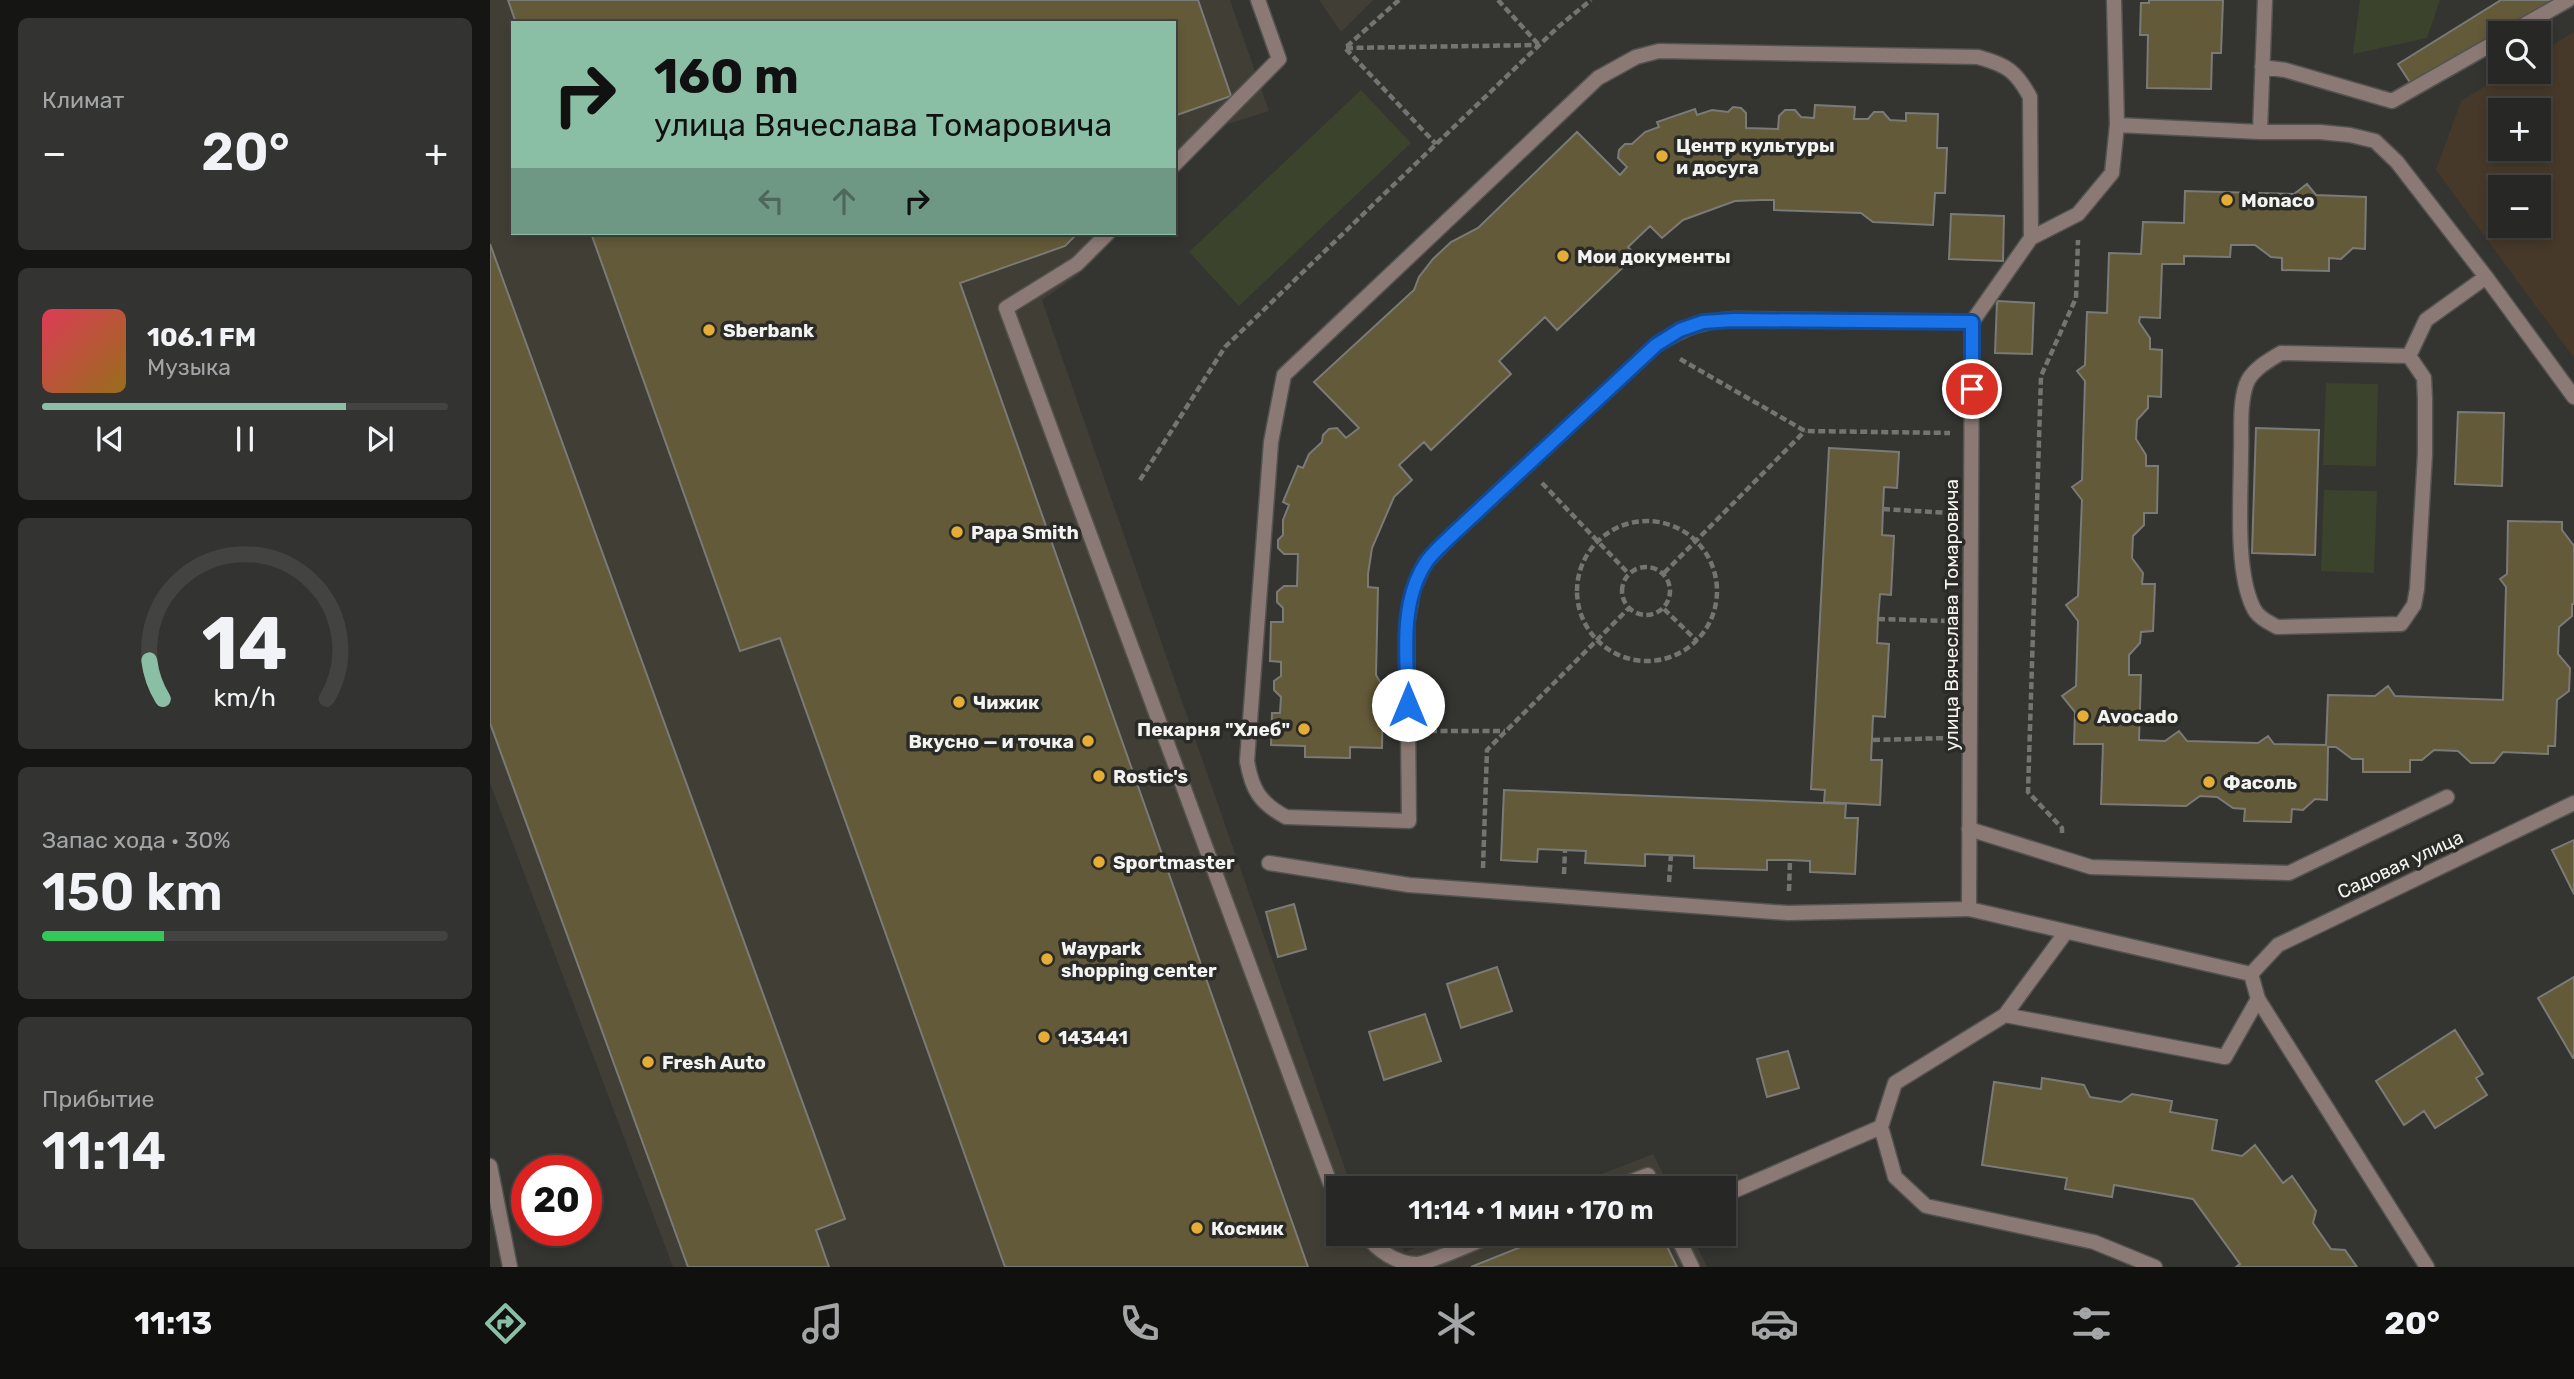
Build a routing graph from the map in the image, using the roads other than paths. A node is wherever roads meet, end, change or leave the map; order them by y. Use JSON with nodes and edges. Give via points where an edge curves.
{"nodes":[{"id":1,"x":1258,"y":0,"type":"edge"},
{"id":2,"x":2114,"y":0,"type":"edge"},
{"id":3,"x":2265,"y":0,"type":"edge"},
{"id":4,"x":2568,"y":0,"type":"edge"},
{"id":5,"x":2531,"y":21,"type":"edge"},
{"id":6,"x":2488,"y":46,"type":"edge"},
{"id":7,"x":2262,"y":67,"type":"junction"},
{"id":8,"x":2117,"y":124,"type":"junction"},
{"id":9,"x":2260,"y":132,"type":"junction"},
{"id":10,"x":1176,"y":163,"type":"edge"},
{"id":11,"x":1106,"y":235,"type":"edge"},
{"id":12,"x":2031,"y":238,"type":"junction"},
{"id":13,"x":2486,"y":277,"type":"junction"},
{"id":14,"x":1972,"y":322,"type":"junction"},
{"id":15,"x":2410,"y":356,"type":"junction"},
{"id":16,"x":2574,"y":397,"type":"edge"},
{"id":17,"x":2446,"y":797,"type":"dead end"},
{"id":18,"x":2574,"y":803,"type":"edge"},
{"id":19,"x":1969,"y":829,"type":"junction"},
{"id":20,"x":1269,"y":863,"type":"dead end"},
{"id":21,"x":1969,"y":909,"type":"junction"},
{"id":22,"x":2066,"y":932,"type":"junction"},
{"id":23,"x":2251,"y":974,"type":"junction"},
{"id":24,"x":2258,"y":999,"type":"junction"},
{"id":25,"x":2005,"y":1015,"type":"junction"},
{"id":26,"x":1881,"y":1127,"type":"junction"},
{"id":27,"x":490,"y":1166,"type":"edge"},
{"id":28,"x":1327,"y":1176,"type":"edge"},
{"id":29,"x":1736,"y":1190,"type":"edge"},
{"id":30,"x":1376,"y":1246,"type":"edge"},
{"id":31,"x":1465,"y":1246,"type":"edge"},
{"id":32,"x":1682,"y":1246,"type":"edge"},
{"id":33,"x":510,"y":1267,"type":"edge"},
{"id":34,"x":1692,"y":1267,"type":"edge"},
{"id":35,"x":2155,"y":1267,"type":"edge"},
{"id":36,"x":2427,"y":1267,"type":"edge"}],
"edges":[{"from":1,"to":10,"type":"street","via":[[1279,59]]},
{"from":2,"to":8,"type":"street"},
{"from":3,"to":7,"type":"street"},
{"from":4,"to":5,"type":"street"},
{"from":6,"to":7,"type":"street","via":[[2392,101]]},
{"from":7,"to":9,"type":"street"},
{"from":8,"to":9,"type":"street"},
{"from":8,"to":12,"type":"street","via":[[2112,173],[2078,215]]},
{"from":9,"to":13,"type":"street","via":[[2330,133],[2375,141],[2397,162]]},
{"from":11,"to":28,"type":"street","via":[[1077,264],[1006,308]]},
{"from":12,"to":14,"type":"street"},
{"from":12,"to":14,"type":"street","via":[[2030,97],[2020,79],[2003,64],[1978,57],[1659,51],[1636,57],[1598,78],[1284,375],[1271,442],[1247,761],[1257,794],[1286,817],[1409,821],[1407,624],[1413,590],[1425,563],[1656,345],[1680,330],[1713,321]]},
{"from":13,"to":15,"type":"street","via":[[2426,320]]},
{"from":13,"to":16,"type":"street"},
{"from":14,"to":19,"type":"street","name":"улица Вячеслава Томаровича"},
{"from":15,"to":15,"type":"street","via":[[2424,378],[2425,399],[2414,605],[2401,624],[2277,627],[2265,621],[2248,595],[2240,541],[2246,383],[2259,367],[2281,353]]},
{"from":17,"to":19,"type":"street","via":[[2289,873],[2091,867]]},
{"from":18,"to":23,"type":"street","name":"Садовая улица","via":[[2278,945]]},
{"from":19,"to":21,"type":"street","name":"улица Вячеслава Томаровича"},
{"from":20,"to":21,"type":"street","via":[[1409,885],[1788,913]]},
{"from":21,"to":22,"type":"street"},
{"from":22,"to":23,"type":"street"},
{"from":22,"to":25,"type":"street"},
{"from":23,"to":24,"type":"street"},
{"from":24,"to":25,"type":"street","via":[[2225,1057]]},
{"from":24,"to":36,"type":"street"},
{"from":25,"to":26,"type":"street","via":[[1895,1083]]},
{"from":26,"to":29,"type":"street"},
{"from":26,"to":35,"type":"street","via":[[1895,1177],[1926,1206],[2094,1242]]},
{"from":27,"to":33,"type":"street"},
{"from":30,"to":31,"type":"street","via":[[1394,1259],[1418,1264]]},
{"from":32,"to":34,"type":"street"}]}
